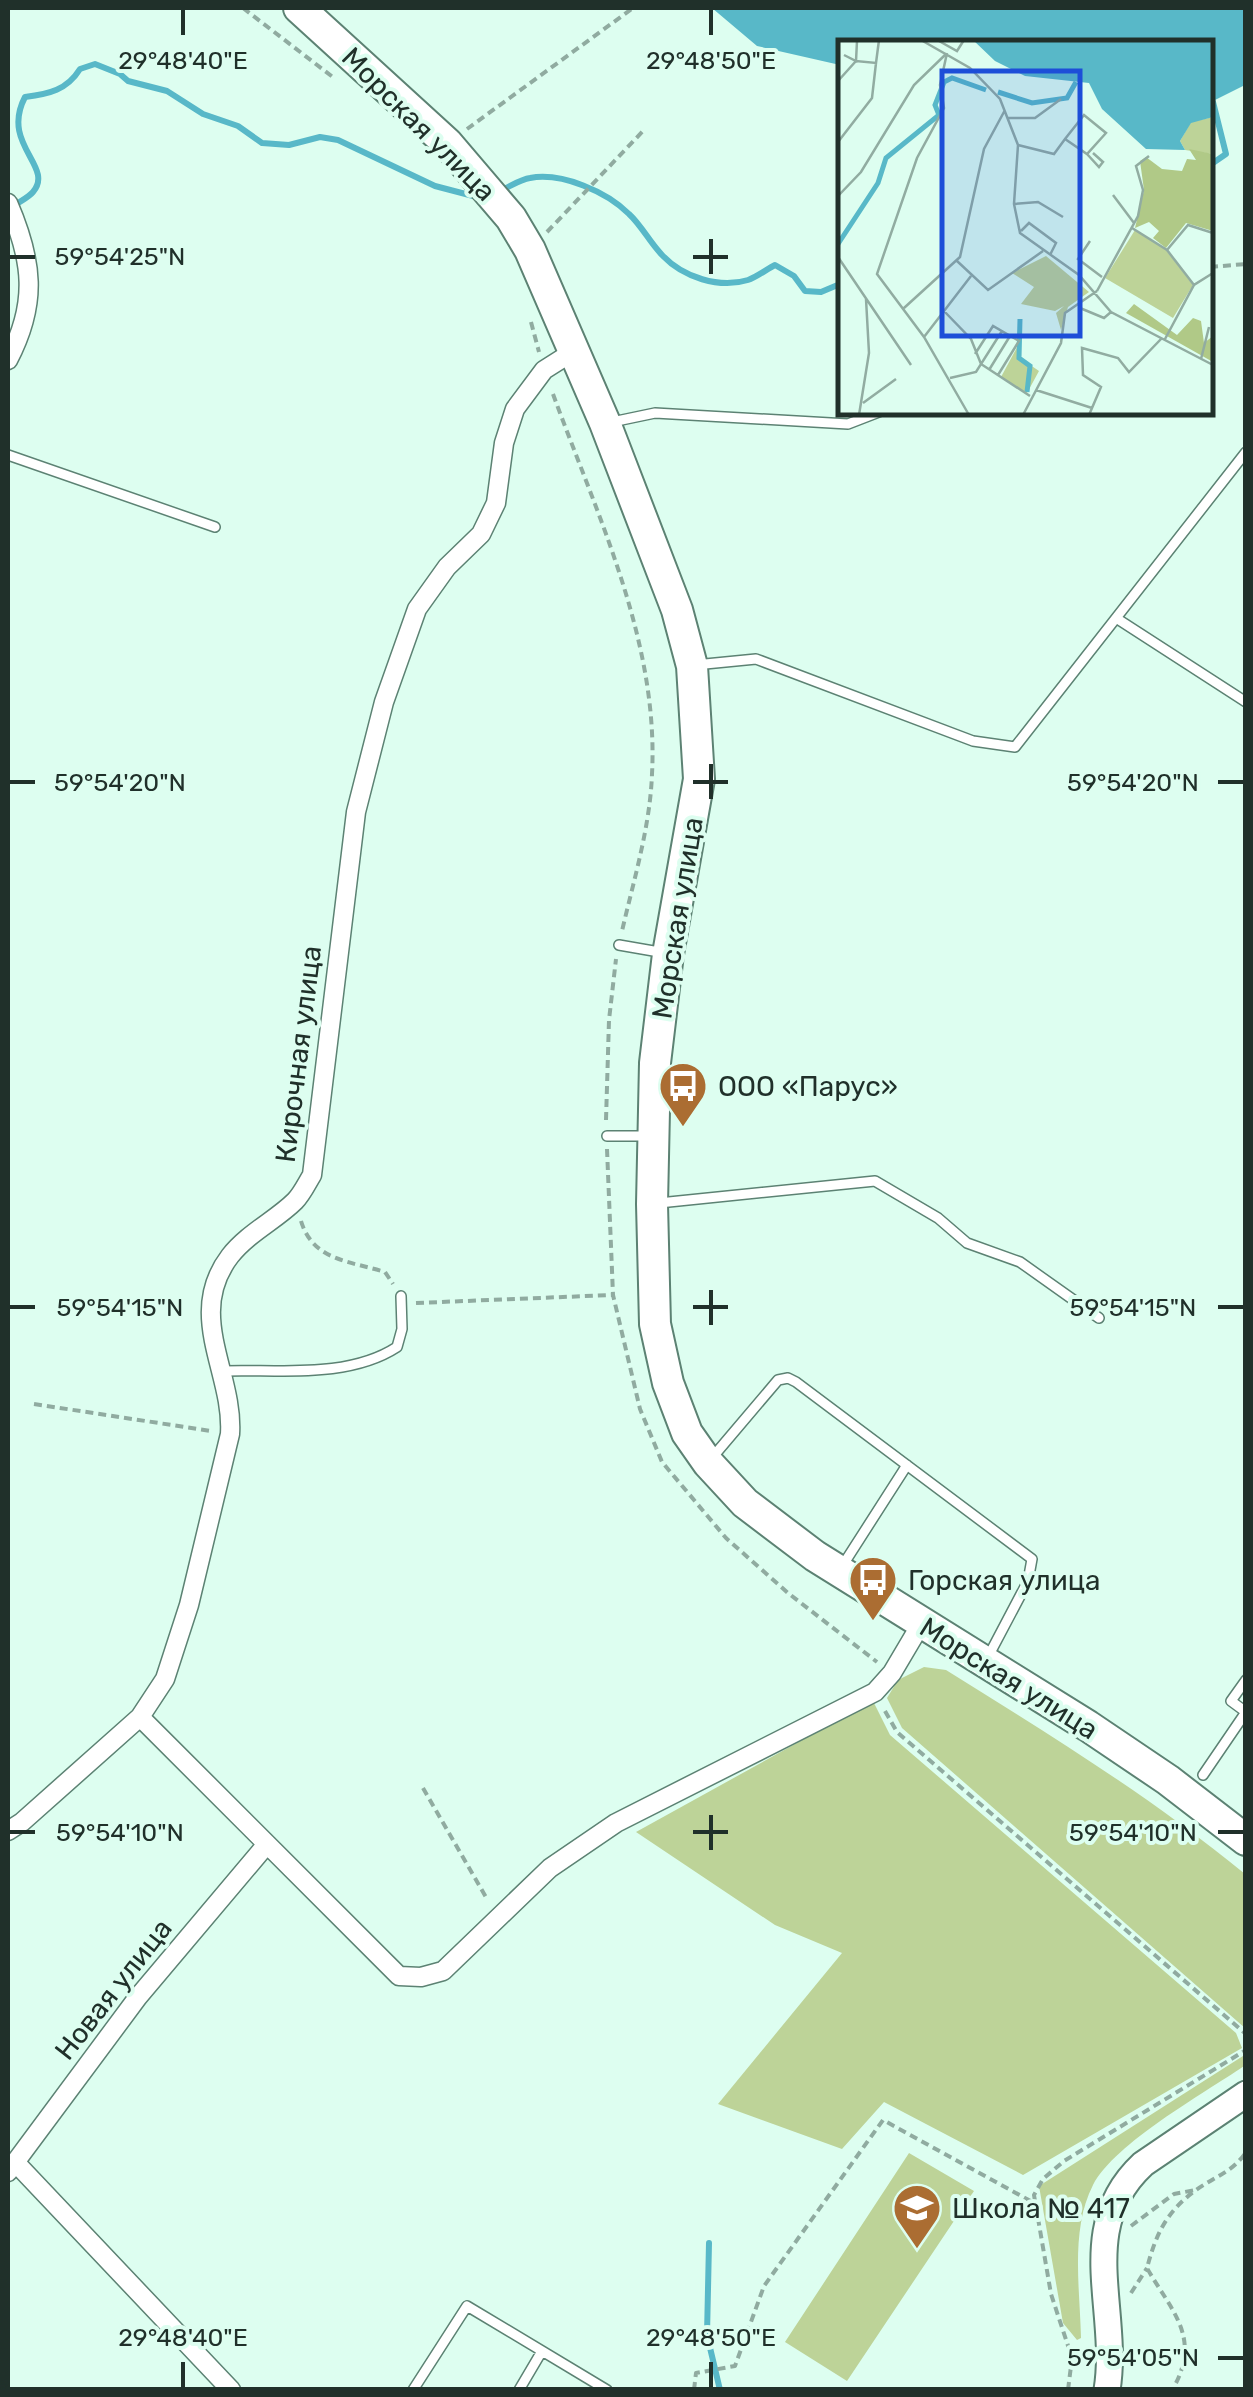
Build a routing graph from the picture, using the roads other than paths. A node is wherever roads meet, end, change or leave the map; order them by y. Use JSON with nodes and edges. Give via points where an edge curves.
{"nodes":[{"id":1,"x":299,"y":8,"type":"edge"},
{"id":2,"x":11,"y":210,"type":"edge"},
{"id":3,"x":574,"y":350,"type":"junction"},
{"id":4,"x":8,"y":360,"type":"edge"},
{"id":5,"x":872,"y":415,"type":"edge"},
{"id":6,"x":605,"y":423,"type":"junction"},
{"id":7,"x":1246,"y":452,"type":"edge"},
{"id":8,"x":8,"y":455,"type":"edge"},
{"id":9,"x":215,"y":527,"type":"dead end"},
{"id":10,"x":1116,"y":618,"type":"junction"},
{"id":11,"x":692,"y":666,"type":"junction"},
{"id":12,"x":1246,"y":702,"type":"edge"},
{"id":13,"x":618,"y":945,"type":"dead end"},
{"id":14,"x":668,"y":954,"type":"junction"},
{"id":15,"x":607,"y":1136,"type":"dead end"},
{"id":16,"x":653,"y":1136,"type":"junction"},
{"id":17,"x":652,"y":1204,"type":"junction"},
{"id":18,"x":402,"y":1300,"type":"road end"},
{"id":19,"x":1099,"y":1318,"type":"dead end"},
{"id":20,"x":218,"y":1371,"type":"junction"},
{"id":21,"x":708,"y":1463,"type":"junction"},
{"id":22,"x":907,"y":1465,"type":"junction"},
{"id":23,"x":839,"y":1570,"type":"junction"},
{"id":24,"x":921,"y":1624,"type":"junction"},
{"id":25,"x":985,"y":1662,"type":"junction"},
{"id":26,"x":1246,"y":1680,"type":"edge"},
{"id":27,"x":140,"y":1717,"type":"junction"},
{"id":28,"x":1203,"y":1775,"type":"dead end"},
{"id":29,"x":8,"y":1831,"type":"edge"},
{"id":30,"x":1246,"y":1840,"type":"edge"},
{"id":31,"x":267,"y":1844,"type":"junction"},
{"id":32,"x":1246,"y":2094,"type":"edge"},
{"id":33,"x":11,"y":2167,"type":"edge"},
{"id":34,"x":542,"y":2351,"type":"junction"},
{"id":35,"x":232,"y":2390,"type":"edge"},
{"id":36,"x":414,"y":2390,"type":"edge"},
{"id":37,"x":519,"y":2390,"type":"edge"},
{"id":38,"x":607,"y":2390,"type":"edge"},
{"id":39,"x":1107,"y":2390,"type":"edge"}],
"edges":[{"from":1,"to":3,"type":"main road","name":"Морская улица","via":[[453,150],[512,218]]},
{"from":2,"to":4,"type":"street","via":[[30,283],[24,330]]},
{"from":3,"to":6,"type":"main road","name":"Морская улица"},
{"from":3,"to":20,"type":"street","name":"Кирочная улица","via":[[544,370],[515,409],[496,503],[481,534],[417,609],[384,702],[356,812],[312,1175],[295,1201],[230,1256],[213,1289]]},
{"from":5,"to":6,"type":"lane","via":[[848,424],[655,413]]},
{"from":6,"to":11,"type":"main road","name":"Морская улица"},
{"from":7,"to":10,"type":"lane"},
{"from":8,"to":9,"type":"lane"},
{"from":10,"to":11,"type":"lane","via":[[1015,747],[973,741],[756,659]]},
{"from":10,"to":12,"type":"lane"},
{"from":11,"to":14,"type":"main road","name":"Морская улица","via":[[699,780]]},
{"from":13,"to":14,"type":"lane"},
{"from":14,"to":16,"type":"main road","name":"Морская улица"},
{"from":15,"to":16,"type":"lane"},
{"from":16,"to":17,"type":"main road","name":"Морская улица"},
{"from":17,"to":19,"type":"lane","via":[[875,1182],[967,1243],[1020,1262]]},
{"from":17,"to":21,"type":"main road","name":"Морская улица","via":[[656,1324],[668,1383],[687,1433]]},
{"from":18,"to":20,"type":"lane","via":[[397,1347],[381,1357],[352,1367]]},
{"from":20,"to":27,"type":"street","name":"Кирочная улица","via":[[232,1413],[230,1434],[184,1623],[165,1680]]},
{"from":21,"to":22,"type":"lane","via":[[778,1380],[788,1378]]},
{"from":21,"to":23,"type":"main road","name":"Морская улица","via":[[745,1503]]},
{"from":22,"to":23,"type":"lane"},
{"from":22,"to":25,"type":"lane","via":[[1032,1559],[1028,1581]]},
{"from":23,"to":24,"type":"main road","name":"Морская улица"},
{"from":24,"to":25,"type":"main road","name":"Морская улица"},
{"from":24,"to":31,"type":"street","via":[[874,1692],[616,1823],[550,1868],[443,1971],[399,1976]]},
{"from":25,"to":30,"type":"main road","name":"Морская улица","via":[[1168,1780]]},
{"from":26,"to":28,"type":"lane","via":[[1231,1702],[1246,1712]]},
{"from":27,"to":29,"type":"street","name":"Кирочная улица"},
{"from":27,"to":31,"type":"street"},
{"from":31,"to":33,"type":"street","name":"Новая улица","via":[[138,1997]]},
{"from":32,"to":39,"type":"main road","via":[[1144,2164],[1110,2210],[1103,2251]]},
{"from":33,"to":35,"type":"street"},
{"from":34,"to":36,"type":"lane","via":[[466,2306]]},
{"from":34,"to":37,"type":"lane"},
{"from":34,"to":38,"type":"lane"}]}
